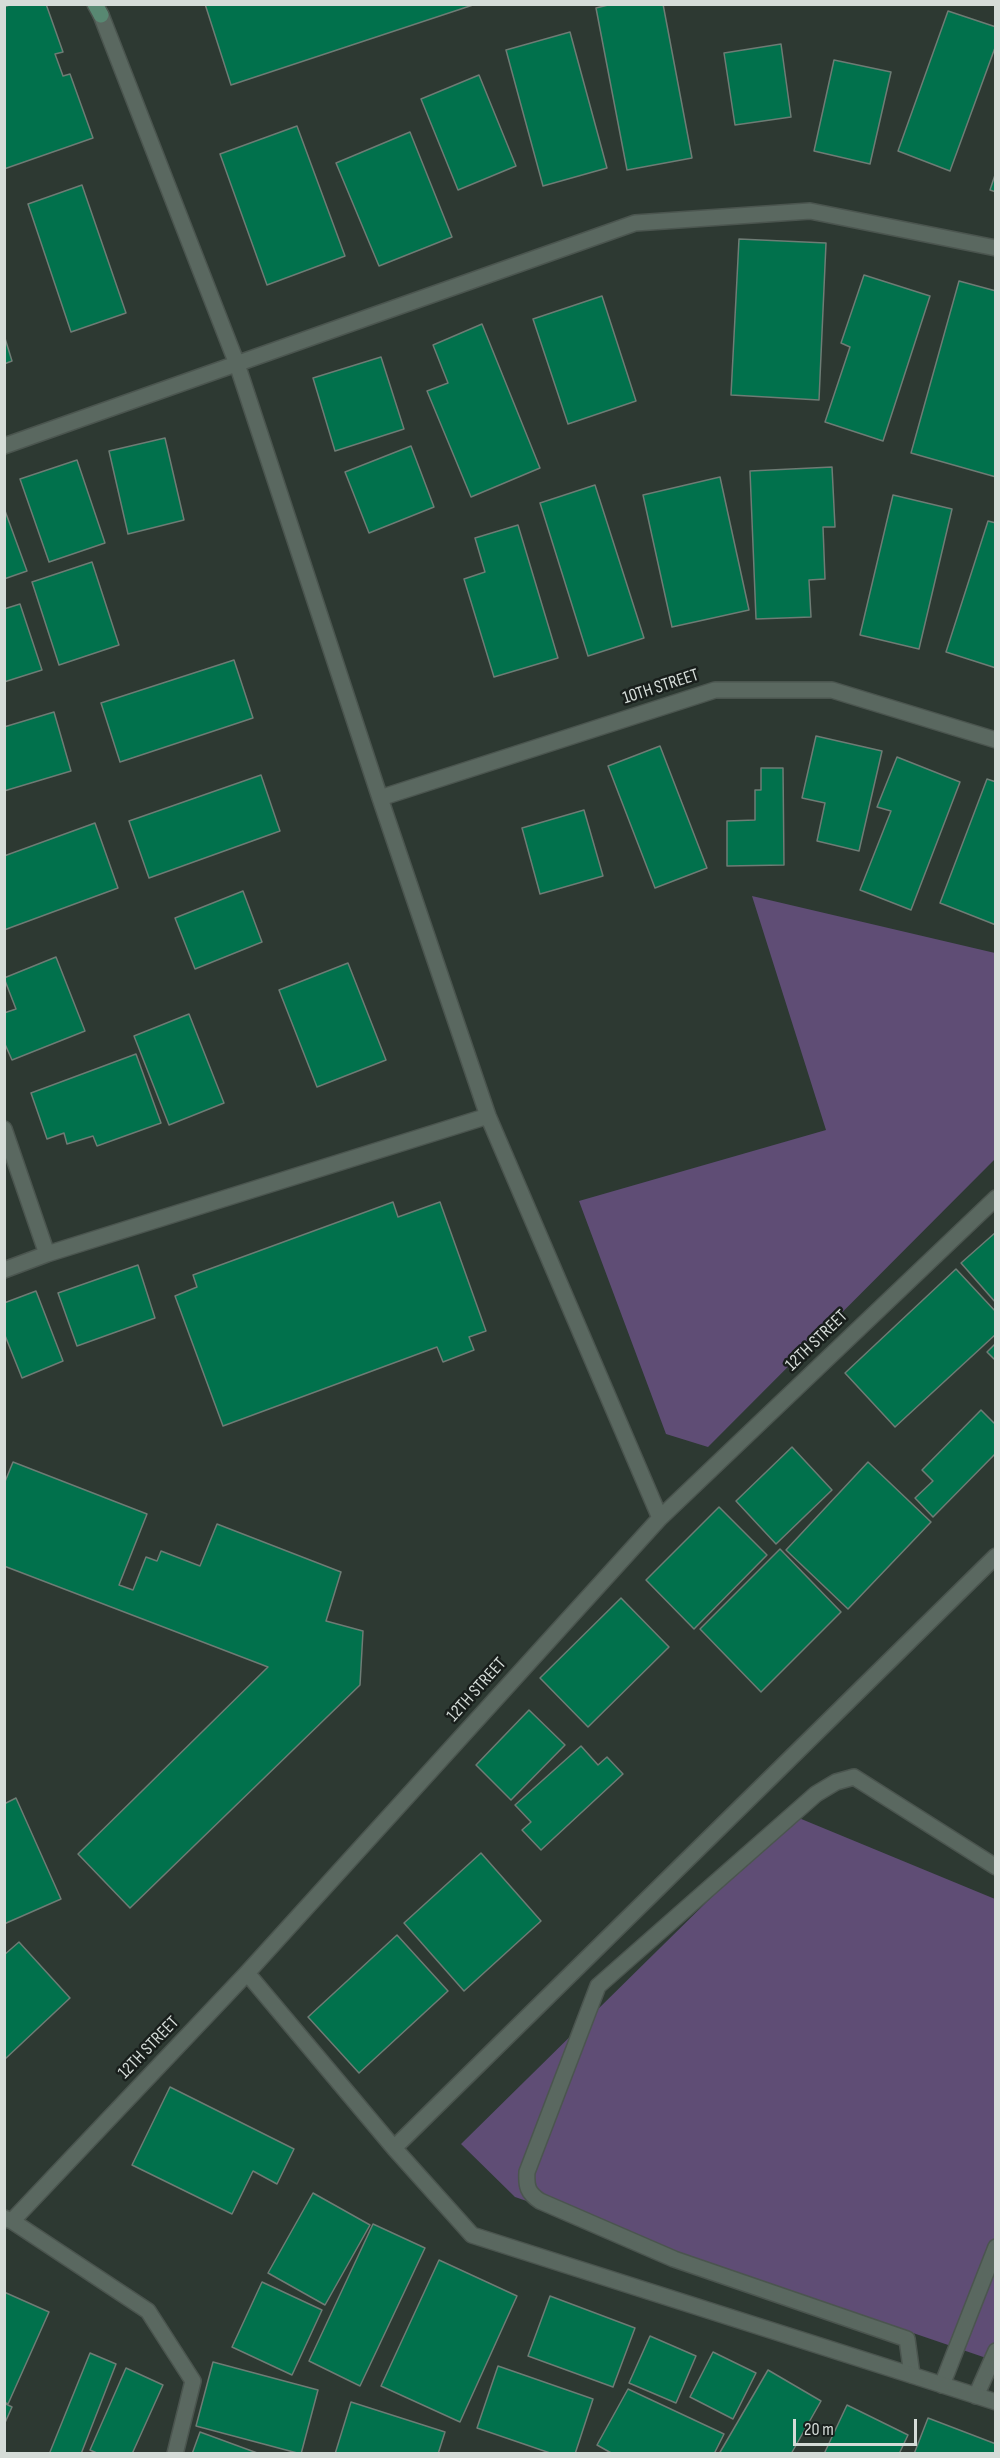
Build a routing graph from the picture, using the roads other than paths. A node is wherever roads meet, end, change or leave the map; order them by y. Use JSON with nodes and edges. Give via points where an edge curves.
{"nodes":[{"id":1,"x":99,"y":8,"type":"edge"},
{"id":2,"x":996,"y":248,"type":"edge"},
{"id":3,"x":237,"y":364,"type":"junction"},
{"id":4,"x":4,"y":446,"type":"edge"},
{"id":5,"x":996,"y":740,"type":"edge"},
{"id":6,"x":380,"y":798,"type":"junction"},
{"id":7,"x":488,"y":1116,"type":"junction"},
{"id":8,"x":4,"y":1129,"type":"edge"},
{"id":9,"x":996,"y":1198,"type":"edge"},
{"id":10,"x":47,"y":1254,"type":"junction"},
{"id":11,"x":4,"y":1270,"type":"edge"},
{"id":12,"x":660,"y":1518,"type":"junction"},
{"id":13,"x":996,"y":1556,"type":"edge"},
{"id":14,"x":996,"y":1867,"type":"edge"},
{"id":15,"x":247,"y":1973,"type":"junction"},
{"id":16,"x":394,"y":2148,"type":"junction"},
{"id":17,"x":8,"y":2219,"type":"edge"},
{"id":18,"x":996,"y":2247,"type":"edge"},
{"id":19,"x":996,"y":2351,"type":"edge"},
{"id":20,"x":912,"y":2375,"type":"junction"},
{"id":21,"x":942,"y":2385,"type":"junction"},
{"id":22,"x":976,"y":2396,"type":"junction"},
{"id":23,"x":996,"y":2402,"type":"edge"},
{"id":24,"x":175,"y":2454,"type":"edge"}],
"edges":[{"from":1,"to":3,"type":"street"},
{"from":2,"to":3,"type":"street","via":[[810,211],[635,223]]},
{"from":3,"to":4,"type":"street"},
{"from":3,"to":6,"type":"street"},
{"from":5,"to":6,"type":"street","name":"10TH STREET","via":[[832,690],[715,690]]},
{"from":6,"to":7,"type":"street"},
{"from":7,"to":10,"type":"street"},
{"from":7,"to":12,"type":"street"},
{"from":8,"to":10,"type":"street"},
{"from":9,"to":12,"type":"street","name":"12TH STREET"},
{"from":10,"to":11,"type":"street"},
{"from":12,"to":15,"type":"street","name":"12TH STREET"},
{"from":13,"to":16,"type":"street"},
{"from":14,"to":20,"type":"street","via":[[854,1777],[816,1794],[598,1986],[527,2172],[526,2186],[540,2201],[675,2259],[907,2339]]},
{"from":15,"to":16,"type":"street"},
{"from":15,"to":17,"type":"street","name":"12TH STREET"},
{"from":16,"to":20,"type":"street","via":[[472,2235]]},
{"from":17,"to":24,"type":"street","via":[[148,2311],[194,2381]]},
{"from":18,"to":21,"type":"street"},
{"from":19,"to":22,"type":"street"},
{"from":20,"to":21,"type":"street"},
{"from":21,"to":22,"type":"street"},
{"from":22,"to":23,"type":"street"}]}
